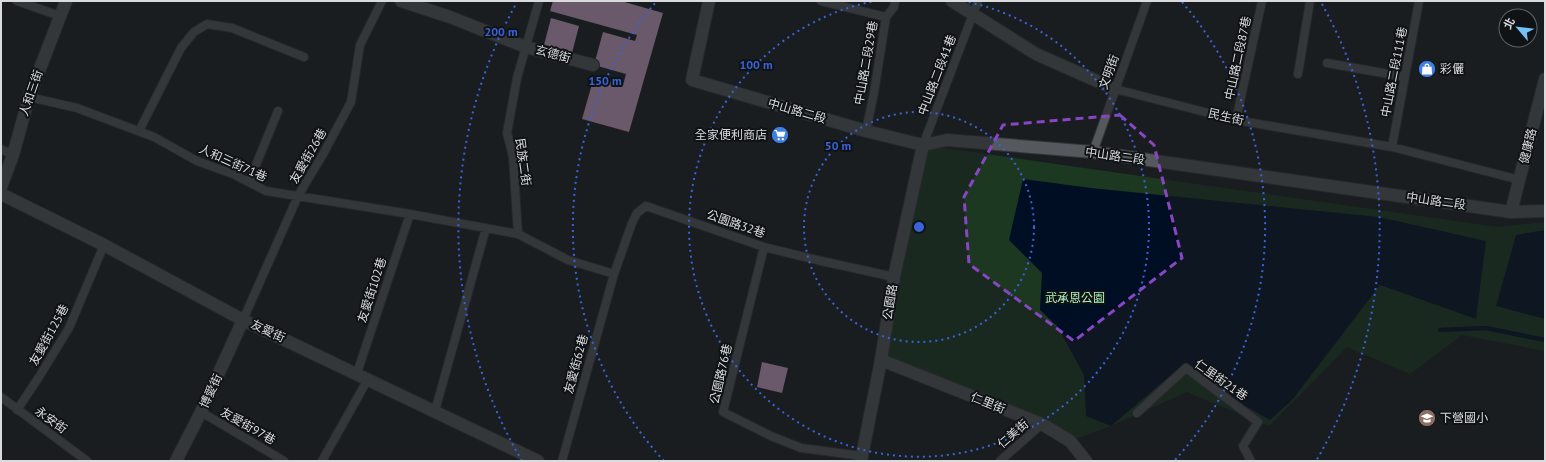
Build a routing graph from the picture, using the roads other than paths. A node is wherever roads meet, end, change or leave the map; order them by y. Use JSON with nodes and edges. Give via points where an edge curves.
{"nodes":[{"id":1,"x":17,"y":1,"type":"edge"},
{"id":2,"x":66,"y":1,"type":"edge"},
{"id":3,"x":382,"y":1,"type":"edge"},
{"id":4,"x":400,"y":1,"type":"edge"},
{"id":5,"x":539,"y":1,"type":"edge"},
{"id":6,"x":709,"y":1,"type":"edge"},
{"id":7,"x":821,"y":1,"type":"edge"},
{"id":8,"x":895,"y":1,"type":"edge"},
{"id":9,"x":952,"y":1,"type":"edge"},
{"id":10,"x":978,"y":1,"type":"edge"},
{"id":11,"x":1147,"y":1,"type":"edge"},
{"id":12,"x":1262,"y":1,"type":"edge"},
{"id":13,"x":1310,"y":1,"type":"edge"},
{"id":14,"x":1419,"y":1,"type":"edge"},
{"id":15,"x":973,"y":14,"type":"junction"},
{"id":16,"x":60,"y":16,"type":"junction"},
{"id":17,"x":886,"y":17,"type":"junction"},
{"id":18,"x":526,"y":47,"type":"junction"},
{"id":19,"x":304,"y":57,"type":"dead end"},
{"id":20,"x":1327,"y":62,"type":"dead end"},
{"id":21,"x":593,"y":65,"type":"dead end"},
{"id":22,"x":1298,"y":74,"type":"dead end"},
{"id":23,"x":1405,"y":78,"type":"junction"},
{"id":24,"x":1545,"y":79,"type":"edge"},
{"id":25,"x":1115,"y":89,"type":"junction"},
{"id":26,"x":28,"y":97,"type":"junction"},
{"id":27,"x":278,"y":111,"type":"dead end"},
{"id":28,"x":1236,"y":120,"type":"junction"},
{"id":29,"x":139,"y":131,"type":"junction"},
{"id":30,"x":866,"y":131,"type":"junction"},
{"id":31,"x":923,"y":145,"type":"junction"},
{"id":32,"x":1392,"y":147,"type":"junction"},
{"id":33,"x":1,"y":148,"type":"edge"},
{"id":34,"x":1093,"y":152,"type":"junction"},
{"id":35,"x":13,"y":155,"type":"junction"},
{"id":36,"x":1520,"y":180,"type":"junction"},
{"id":37,"x":249,"y":182,"type":"junction"},
{"id":38,"x":1,"y":187,"type":"edge"},
{"id":39,"x":1,"y":194,"type":"edge"},
{"id":40,"x":298,"y":196,"type":"junction"},
{"id":41,"x":1545,"y":211,"type":"edge"},
{"id":42,"x":1511,"y":212,"type":"junction"},
{"id":43,"x":410,"y":214,"type":"junction"},
{"id":44,"x":486,"y":228,"type":"junction"},
{"id":45,"x":518,"y":234,"type":"junction"},
{"id":46,"x":104,"y":245,"type":"junction"},
{"id":47,"x":764,"y":247,"type":"junction"},
{"id":48,"x":614,"y":274,"type":"junction"},
{"id":49,"x":894,"y":277,"type":"junction"},
{"id":50,"x":243,"y":320,"type":"junction"},
{"id":51,"x":881,"y":360,"type":"junction"},
{"id":52,"x":362,"y":376,"type":"junction"},
{"id":53,"x":1,"y":397,"type":"edge"},
{"id":54,"x":17,"y":410,"type":"junction"},
{"id":55,"x":435,"y":411,"type":"junction"},
{"id":56,"x":201,"y":412,"type":"junction"},
{"id":57,"x":1137,"y":413,"type":"dead end"},
{"id":58,"x":1042,"y":424,"type":"junction"},
{"id":59,"x":862,"y":458,"type":"edge"},
{"id":60,"x":87,"y":461,"type":"edge"},
{"id":61,"x":176,"y":461,"type":"edge"},
{"id":62,"x":284,"y":461,"type":"edge"},
{"id":63,"x":322,"y":461,"type":"edge"},
{"id":64,"x":538,"y":461,"type":"edge"},
{"id":65,"x":562,"y":461,"type":"edge"},
{"id":66,"x":1000,"y":461,"type":"edge"},
{"id":67,"x":1086,"y":461,"type":"edge"},
{"id":68,"x":1251,"y":461,"type":"edge"}],
"edges":[{"from":1,"to":16,"type":"lane"},
{"from":2,"to":16,"type":"street","name":"人和三街"},
{"from":3,"to":40,"type":"lane","name":"友愛街26巷","via":[[360,45],[351,102]]},
{"from":4,"to":18,"type":"street","name":"玄德街","via":[[450,17]]},
{"from":5,"to":18,"type":"lane","name":"民族二街"},
{"from":6,"to":30,"type":"street","name":"中山路二段","via":[[692,80]]},
{"from":7,"to":17,"type":"lane"},
{"from":8,"to":17,"type":"lane","name":"中山路二段29巷","via":[[894,7]]},
{"from":9,"to":15,"type":"street","name":"民生街"},
{"from":10,"to":15,"type":"lane","name":"中山路二段41巷"},
{"from":11,"to":25,"type":"lane","name":"文明街"},
{"from":12,"to":28,"type":"lane","name":"中山路二段87巷"},
{"from":13,"to":22,"type":"lane"},
{"from":14,"to":23,"type":"lane","name":"中山路二段111巷"},
{"from":15,"to":25,"type":"street","name":"民生街","via":[[1036,54]]},
{"from":15,"to":31,"type":"lane","name":"中山路二段41巷"},
{"from":16,"to":26,"type":"street","name":"人和三街"},
{"from":17,"to":30,"type":"lane","name":"中山路二段29巷"},
{"from":18,"to":21,"type":"street","name":"玄德街"},
{"from":18,"to":45,"type":"lane","name":"民族二街","via":[[517,78],[507,133],[513,157]]},
{"from":19,"to":29,"type":"lane","via":[[232,28],[207,24],[194,32],[181,48]]},
{"from":20,"to":23,"type":"lane"},
{"from":23,"to":32,"type":"lane","name":"中山路二段111巷"},
{"from":24,"to":36,"type":"street","name":"健康路"},
{"from":25,"to":28,"type":"lane","name":"民生街"},
{"from":25,"to":34,"type":"lane","name":"文明街"},
{"from":26,"to":29,"type":"lane","name":"人和三街71巷","via":[[77,108]]},
{"from":26,"to":35,"type":"street","name":"人和三街"},
{"from":27,"to":37,"type":"lane"},
{"from":28,"to":32,"type":"lane","name":"民生街"},
{"from":29,"to":37,"type":"lane","name":"人和三街71巷","via":[[197,162]]},
{"from":30,"to":31,"type":"street","name":"中山路二段"},
{"from":31,"to":34,"type":"street","name":"中山路二段","via":[[947,140]]},
{"from":31,"to":49,"type":"street","name":"公園路"},
{"from":32,"to":36,"type":"lane","name":"民生街"},
{"from":33,"to":35,"type":"lane"},
{"from":34,"to":42,"type":"street","name":"中山路二段"},
{"from":35,"to":38,"type":"street","name":"人和三街"},
{"from":36,"to":42,"type":"street","name":"健康路"},
{"from":37,"to":40,"type":"lane","name":"人和三街71巷","via":[[266,191]]},
{"from":39,"to":46,"type":"street","name":"友愛街"},
{"from":40,"to":43,"type":"lane","name":"人和三街71巷"},
{"from":40,"to":50,"type":"lane","name":"友愛街26巷"},
{"from":41,"to":42,"type":"street","name":"中山路二段"},
{"from":43,"to":44,"type":"lane","name":"人和三街71巷"},
{"from":43,"to":52,"type":"lane","name":"友愛街102巷"},
{"from":44,"to":45,"type":"lane","name":"人和三街71巷"},
{"from":44,"to":55,"type":"lane"},
{"from":45,"to":48,"type":"lane","name":"人和三街71巷","via":[[568,260]]},
{"from":46,"to":50,"type":"street","name":"友愛街"},
{"from":46,"to":54,"type":"lane","name":"友愛街125巷","via":[[69,328]]},
{"from":47,"to":48,"type":"lane","name":"公園路32巷","via":[[646,206],[637,213],[632,223]]},
{"from":47,"to":49,"type":"lane","name":"公園路32巷"},
{"from":47,"to":59,"type":"lane","name":"公園路76巷","via":[[723,412],[800,448]]},
{"from":48,"to":65,"type":"lane","name":"友愛街62巷"},
{"from":49,"to":51,"type":"street","name":"公園路"},
{"from":50,"to":52,"type":"street","name":"友愛街"},
{"from":50,"to":56,"type":"street","name":"博愛街"},
{"from":51,"to":58,"type":"street","name":"仁里街"},
{"from":51,"to":59,"type":"street","name":"公園路"},
{"from":52,"to":55,"type":"street","name":"友愛街"},
{"from":52,"to":63,"type":"lane"},
{"from":53,"to":54,"type":"lane","name":"永安街"},
{"from":54,"to":60,"type":"lane","name":"永安街"},
{"from":55,"to":64,"type":"street","name":"友愛街"},
{"from":56,"to":61,"type":"street","name":"博愛街"},
{"from":56,"to":62,"type":"lane","name":"友愛街97巷"},
{"from":57,"to":68,"type":"lane","name":"仁里街21巷","via":[[1186,368],[1258,422],[1243,446]]},
{"from":58,"to":66,"type":"lane","name":"仁美街"},
{"from":58,"to":67,"type":"street","name":"仁里街","via":[[1070,441]]}]}
